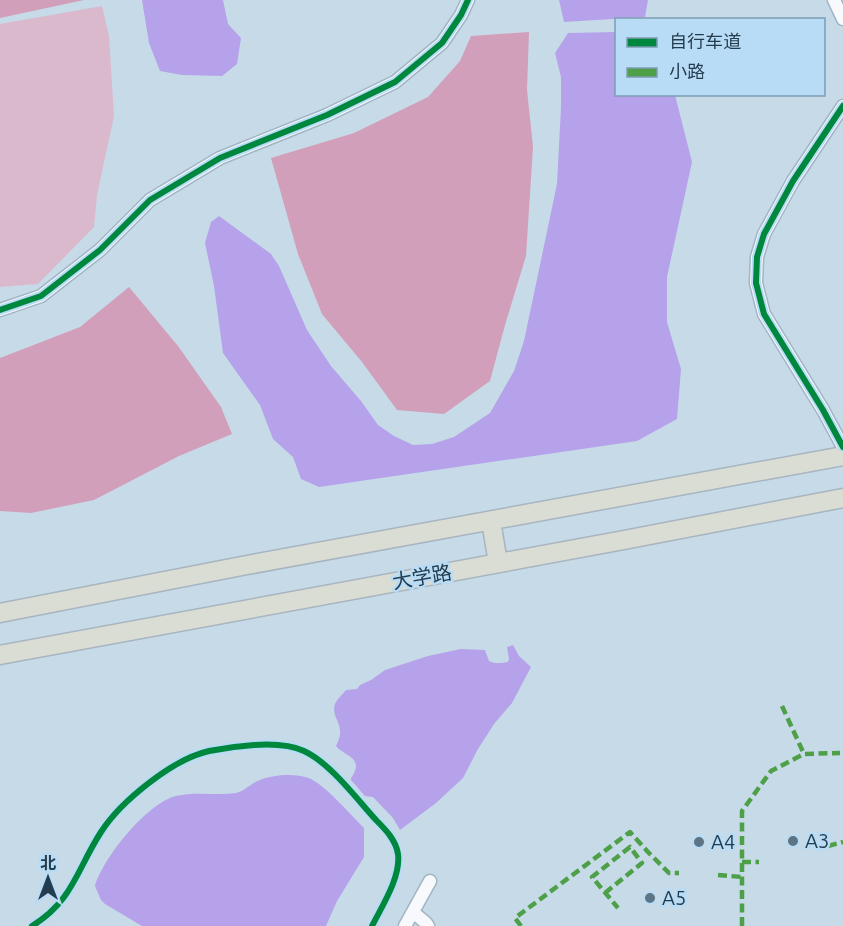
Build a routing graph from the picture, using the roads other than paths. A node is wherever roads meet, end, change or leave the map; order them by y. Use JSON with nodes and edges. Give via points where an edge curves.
{"nodes":[{"id":1,"x":468,"y":0,"type":"edge"},
{"id":2,"x":834,"y":0,"type":"edge"},
{"id":3,"x":843,"y":19,"type":"edge"},
{"id":4,"x":843,"y":106,"type":"edge"},
{"id":5,"x":0,"y":310,"type":"edge"},
{"id":6,"x":843,"y":447,"type":"edge"},
{"id":7,"x":843,"y":456,"type":"edge"},
{"id":8,"x":843,"y":498,"type":"edge"},
{"id":9,"x":491,"y":521,"type":"junction"},
{"id":10,"x":498,"y":563,"type":"junction"},
{"id":11,"x":0,"y":613,"type":"edge"},
{"id":12,"x":0,"y":655,"type":"edge"},
{"id":13,"x":430,"y":882,"type":"dead end"},
{"id":14,"x":413,"y":912,"type":"junction"},
{"id":15,"x":405,"y":926,"type":"edge"},
{"id":16,"x":428,"y":926,"type":"edge"}],
"edges":[{"from":1,"to":5,"type":"street","via":[[442,42],[395,82],[327,115],[220,158],[150,200],[100,250],[41,296]]},
{"from":2,"to":3,"type":"street"},
{"from":4,"to":6,"type":"street","via":[[793,181],[764,234],[757,257],[756,283],[764,314]]},
{"from":7,"to":9,"type":"main road"},
{"from":8,"to":10,"type":"main road","name":"大学路"},
{"from":9,"to":10,"type":"main road"},
{"from":9,"to":11,"type":"main road"},
{"from":10,"to":12,"type":"main road","name":"大学路"},
{"from":13,"to":14,"type":"street"},
{"from":14,"to":15,"type":"street"},
{"from":14,"to":16,"type":"street"}]}
